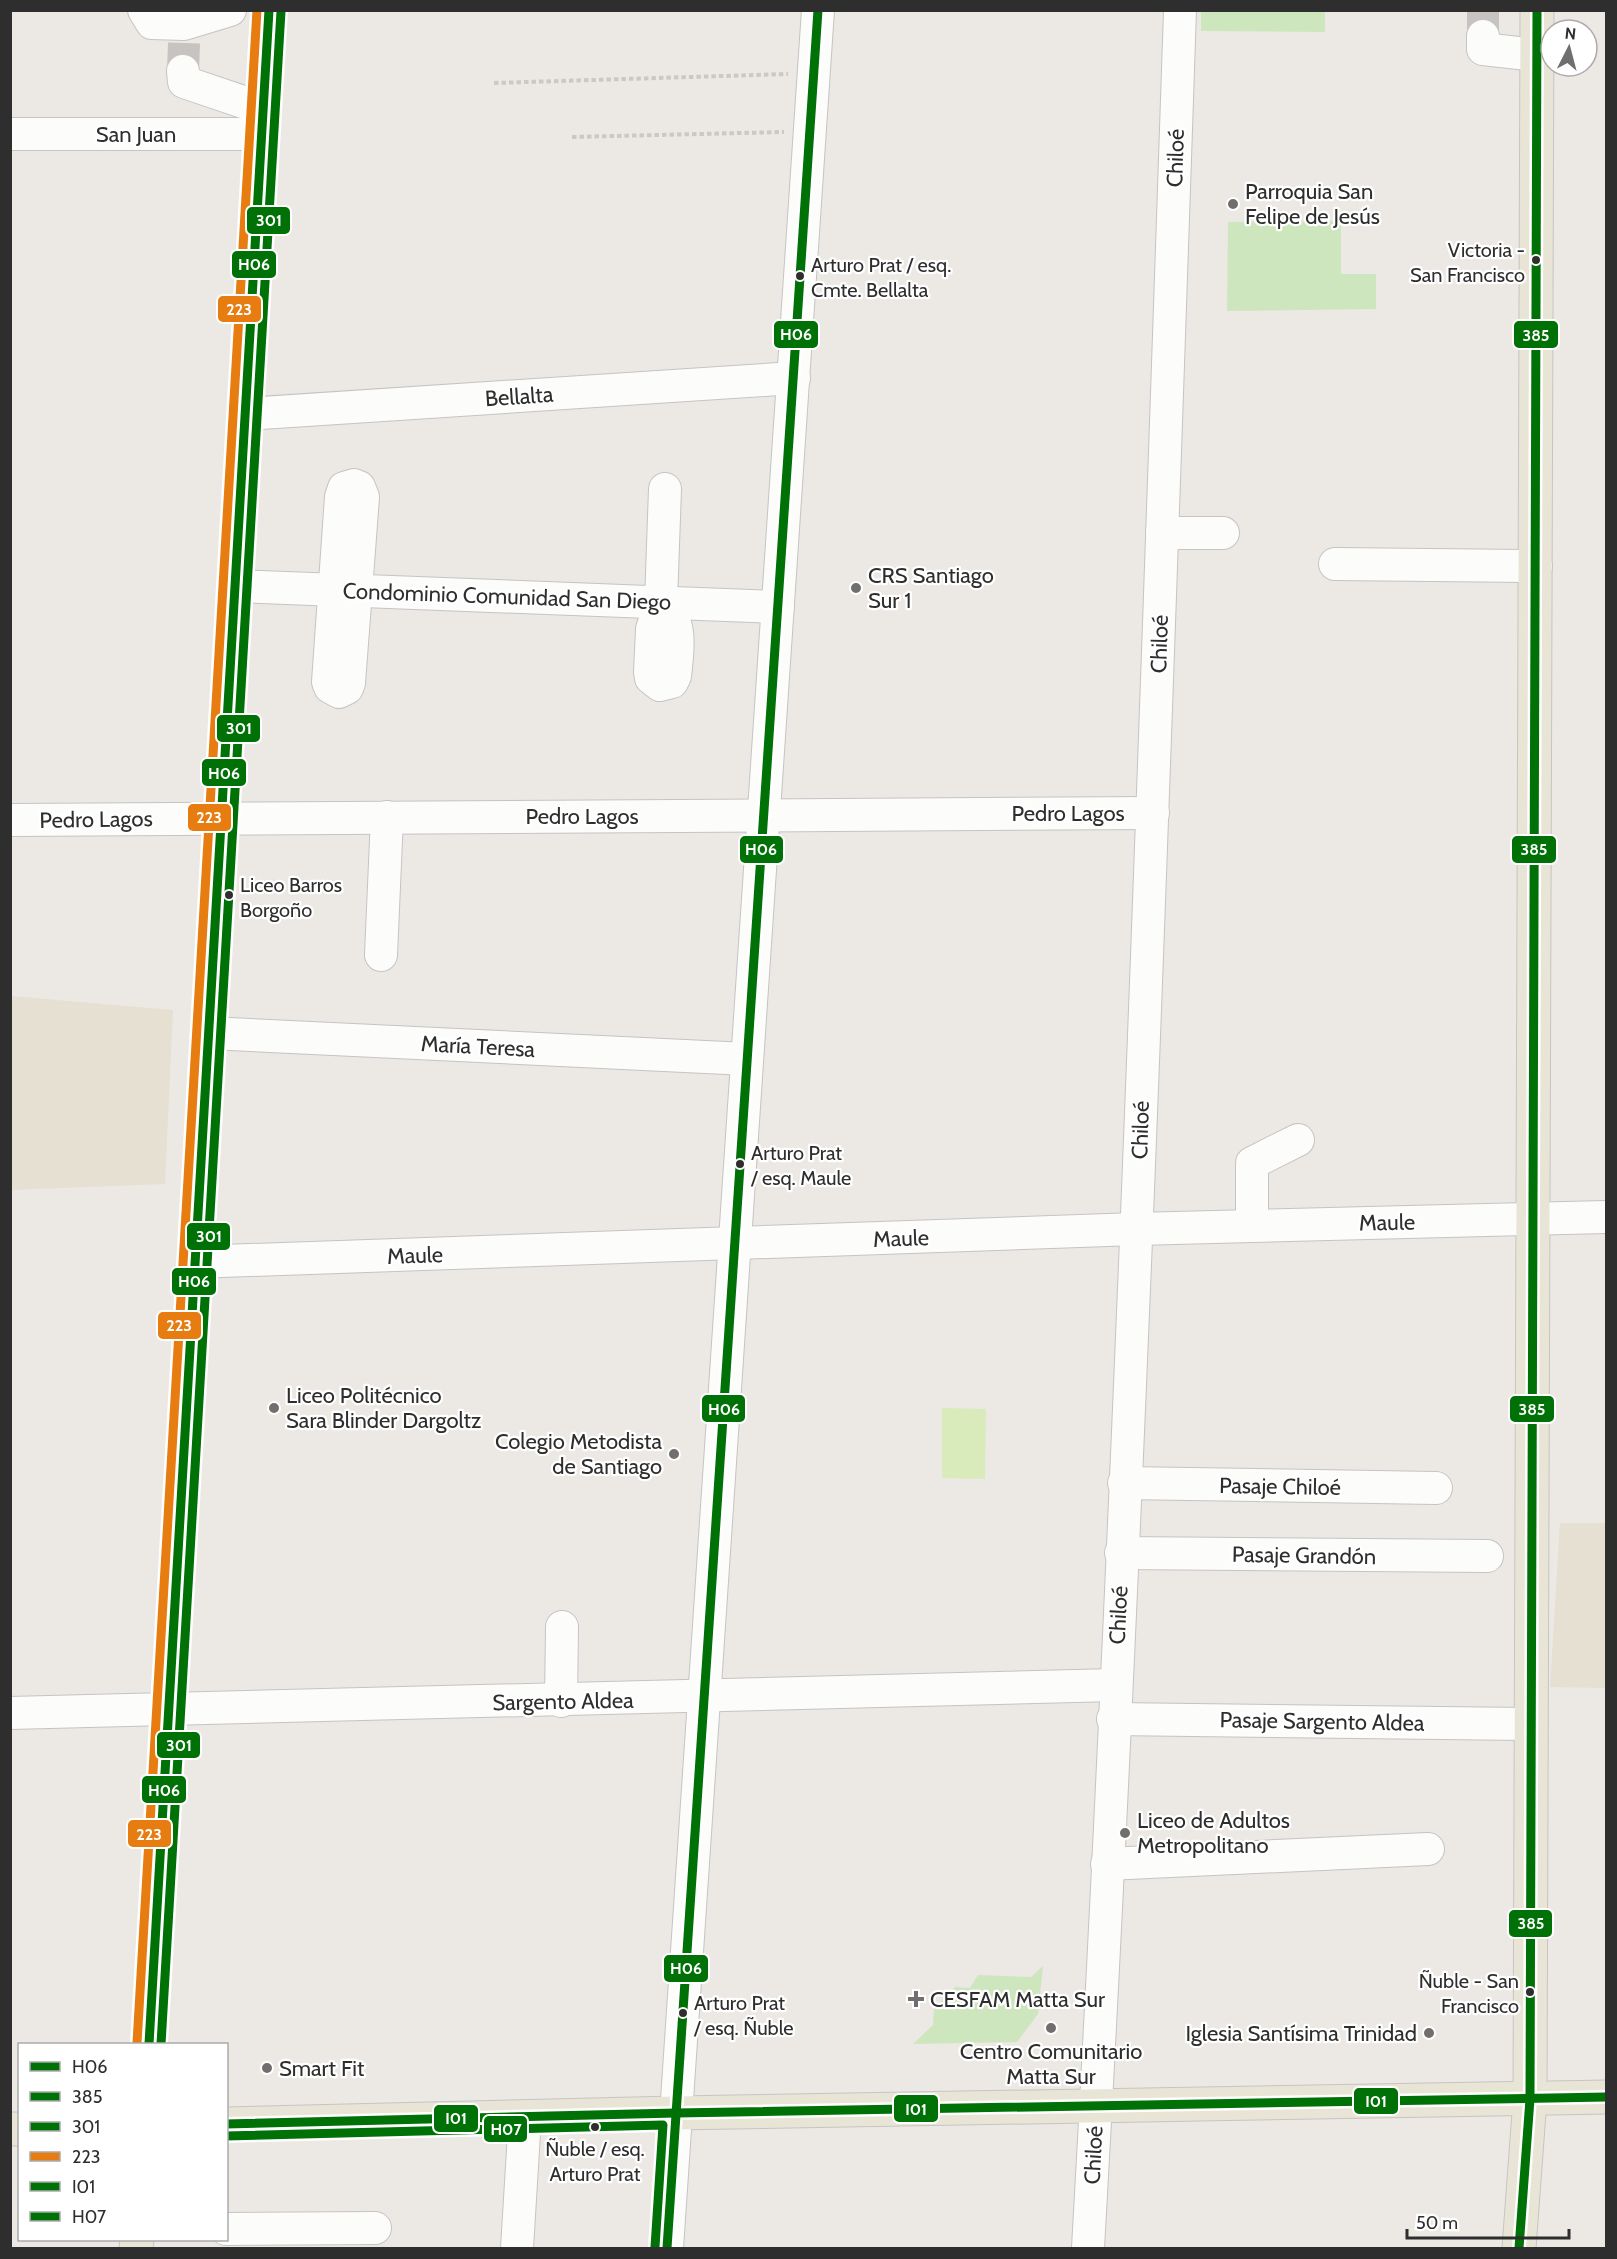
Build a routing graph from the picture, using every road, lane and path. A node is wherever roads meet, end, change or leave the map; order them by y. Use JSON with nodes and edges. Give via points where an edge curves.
{"nodes":[{"id":1,"x":144,"y":10,"type":"edge"},
{"id":2,"x":230,"y":10,"type":"edge"},
{"id":3,"x":269,"y":10,"type":"edge"},
{"id":4,"x":818,"y":10,"type":"edge"},
{"id":5,"x":1180,"y":10,"type":"edge"},
{"id":6,"x":1537,"y":10,"type":"edge"},
{"id":7,"x":1483,"y":42,"type":"dead end"},
{"id":8,"x":184,"y":46,"type":"edge"},
{"id":9,"x":1537,"y":55,"type":"junction"},
{"id":10,"x":814,"y":73,"type":"junction"},
{"id":11,"x":494,"y":83,"type":"dead end"},
{"id":12,"x":263,"y":122,"type":"junction"},
{"id":13,"x":809,"y":132,"type":"junction"},
{"id":14,"x":10,"y":135,"type":"edge"},
{"id":15,"x":572,"y":137,"type":"dead end"},
{"id":16,"x":794,"y":378,"type":"junction"},
{"id":17,"x":245,"y":414,"type":"junction"},
{"id":18,"x":665,"y":489,"type":"dead end"},
{"id":19,"x":1162,"y":533,"type":"junction"},
{"id":20,"x":1223,"y":533,"type":"dead end"},
{"id":21,"x":1335,"y":564,"type":"dead end"},
{"id":22,"x":1536,"y":566,"type":"junction"},
{"id":23,"x":236,"y":586,"type":"junction"},
{"id":24,"x":661,"y":602,"type":"junction"},
{"id":25,"x":778,"y":607,"type":"junction"},
{"id":26,"x":1153,"y":813,"type":"junction"},
{"id":27,"x":764,"y":815,"type":"junction"},
{"id":28,"x":387,"y":817,"type":"junction"},
{"id":29,"x":222,"y":818,"type":"junction"},
{"id":30,"x":10,"y":820,"type":"edge"},
{"id":31,"x":381,"y":956,"type":"dead end"},
{"id":32,"x":209,"y":1033,"type":"junction"},
{"id":33,"x":747,"y":1059,"type":"junction"},
{"id":34,"x":1298,"y":1140,"type":"dead end"},
{"id":35,"x":1606,"y":1217,"type":"edge"},
{"id":36,"x":1533,"y":1219,"type":"junction"},
{"id":37,"x":1252,"y":1226,"type":"junction"},
{"id":38,"x":1136,"y":1229,"type":"junction"},
{"id":39,"x":735,"y":1243,"type":"junction"},
{"id":40,"x":195,"y":1262,"type":"junction"},
{"id":41,"x":1124,"y":1483,"type":"junction"},
{"id":42,"x":1436,"y":1488,"type":"dead end"},
{"id":43,"x":1121,"y":1553,"type":"junction"},
{"id":44,"x":1507,"y":1557,"type":"junction"},
{"id":45,"x":562,"y":1627,"type":"dead end"},
{"id":46,"x":1115,"y":1685,"type":"junction"},
{"id":47,"x":704,"y":1698,"type":"junction"},
{"id":48,"x":561,"y":1701,"type":"junction"},
{"id":49,"x":168,"y":1710,"type":"junction"},
{"id":50,"x":10,"y":1713,"type":"edge"},
{"id":51,"x":1113,"y":1719,"type":"junction"},
{"id":52,"x":1530,"y":1724,"type":"junction"},
{"id":53,"x":1428,"y":1849,"type":"dead end"},
{"id":54,"x":1107,"y":1864,"type":"junction"},
{"id":55,"x":149,"y":2043,"type":"edge"},
{"id":56,"x":1606,"y":2097,"type":"edge"},
{"id":57,"x":1530,"y":2099,"type":"junction"},
{"id":58,"x":1096,"y":2106,"type":"junction"},
{"id":59,"x":676,"y":2113,"type":"junction"},
{"id":60,"x":525,"y":2117,"type":"junction"},
{"id":61,"x":228,"y":2124,"type":"edge"},
{"id":62,"x":375,"y":2228,"type":"dead end"},
{"id":63,"x":228,"y":2229,"type":"edge"},
{"id":64,"x":517,"y":2248,"type":"edge"},
{"id":65,"x":667,"y":2248,"type":"edge"},
{"id":66,"x":1088,"y":2248,"type":"edge"},
{"id":67,"x":1519,"y":2248,"type":"edge"}],
"edges":[{"from":1,"to":8,"type":"street","via":[[152,23]]},
{"from":2,"to":8,"type":"street"},
{"from":3,"to":12,"type":"main road"},
{"from":4,"to":10,"type":"street"},
{"from":5,"to":19,"type":"street","name":"Chiloé"},
{"from":6,"to":9,"type":"main road"},
{"from":7,"to":9,"type":"street"},
{"from":8,"to":12,"type":"street"},
{"from":9,"to":22,"type":"main road"},
{"from":10,"to":11,"type":"path"},
{"from":10,"to":13,"type":"street"},
{"from":12,"to":14,"type":"street","name":"San Juan"},
{"from":12,"to":17,"type":"main road"},
{"from":13,"to":15,"type":"path"},
{"from":13,"to":16,"type":"street"},
{"from":16,"to":17,"type":"street","name":"Bellalta"},
{"from":16,"to":25,"type":"street"},
{"from":17,"to":23,"type":"main road"},
{"from":18,"to":24,"type":"street"},
{"from":19,"to":20,"type":"street"},
{"from":19,"to":26,"type":"street","name":"Chiloé"},
{"from":21,"to":22,"type":"street"},
{"from":22,"to":36,"type":"main road"},
{"from":23,"to":24,"type":"street","name":"Condominio Comunidad San Diego"},
{"from":23,"to":29,"type":"main road"},
{"from":24,"to":25,"type":"street","name":"Condominio Comunidad San Diego"},
{"from":25,"to":27,"type":"street"},
{"from":26,"to":27,"type":"street","name":"Pedro Lagos"},
{"from":26,"to":38,"type":"street","name":"Chiloé"},
{"from":27,"to":28,"type":"street","name":"Pedro Lagos"},
{"from":27,"to":33,"type":"street"},
{"from":28,"to":29,"type":"street","name":"Pedro Lagos"},
{"from":28,"to":31,"type":"street"},
{"from":29,"to":30,"type":"street","name":"Pedro Lagos"},
{"from":29,"to":32,"type":"main road"},
{"from":32,"to":33,"type":"street","name":"María Teresa"},
{"from":32,"to":40,"type":"main road"},
{"from":33,"to":39,"type":"street"},
{"from":34,"to":37,"type":"street","via":[[1252,1163]]},
{"from":35,"to":36,"type":"street","name":"Maule"},
{"from":36,"to":37,"type":"street","name":"Maule"},
{"from":36,"to":44,"type":"main road"},
{"from":37,"to":38,"type":"street","name":"Maule"},
{"from":38,"to":39,"type":"street","name":"Maule"},
{"from":38,"to":41,"type":"street","name":"Chiloé"},
{"from":39,"to":40,"type":"street","name":"Maule"},
{"from":39,"to":47,"type":"street"},
{"from":40,"to":49,"type":"main road"},
{"from":41,"to":42,"type":"street","name":"Pasaje Chiloé"},
{"from":41,"to":43,"type":"street","name":"Chiloé"},
{"from":43,"to":44,"type":"street","name":"Pasaje Grandón"},
{"from":43,"to":46,"type":"street","name":"Chiloé"},
{"from":44,"to":52,"type":"main road"},
{"from":45,"to":48,"type":"street"},
{"from":46,"to":47,"type":"street","name":"Sargento Aldea"},
{"from":46,"to":51,"type":"street","name":"Chiloé"},
{"from":47,"to":48,"type":"street","name":"Sargento Aldea"},
{"from":47,"to":59,"type":"street"},
{"from":48,"to":49,"type":"street","name":"Sargento Aldea"},
{"from":49,"to":50,"type":"street","name":"Sargento Aldea"},
{"from":49,"to":55,"type":"main road"},
{"from":51,"to":52,"type":"street","name":"Pasaje Sargento Aldea"},
{"from":51,"to":54,"type":"street","name":"Chiloé"},
{"from":52,"to":57,"type":"main road"},
{"from":53,"to":54,"type":"street"},
{"from":54,"to":58,"type":"street","name":"Chiloé"},
{"from":56,"to":57,"type":"main road"},
{"from":57,"to":58,"type":"main road"},
{"from":57,"to":67,"type":"main road"},
{"from":58,"to":59,"type":"main road"},
{"from":58,"to":66,"type":"street","name":"Chiloé"},
{"from":59,"to":60,"type":"main road"},
{"from":59,"to":65,"type":"street"},
{"from":60,"to":61,"type":"main road"},
{"from":60,"to":64,"type":"street"},
{"from":62,"to":63,"type":"street"}]}
